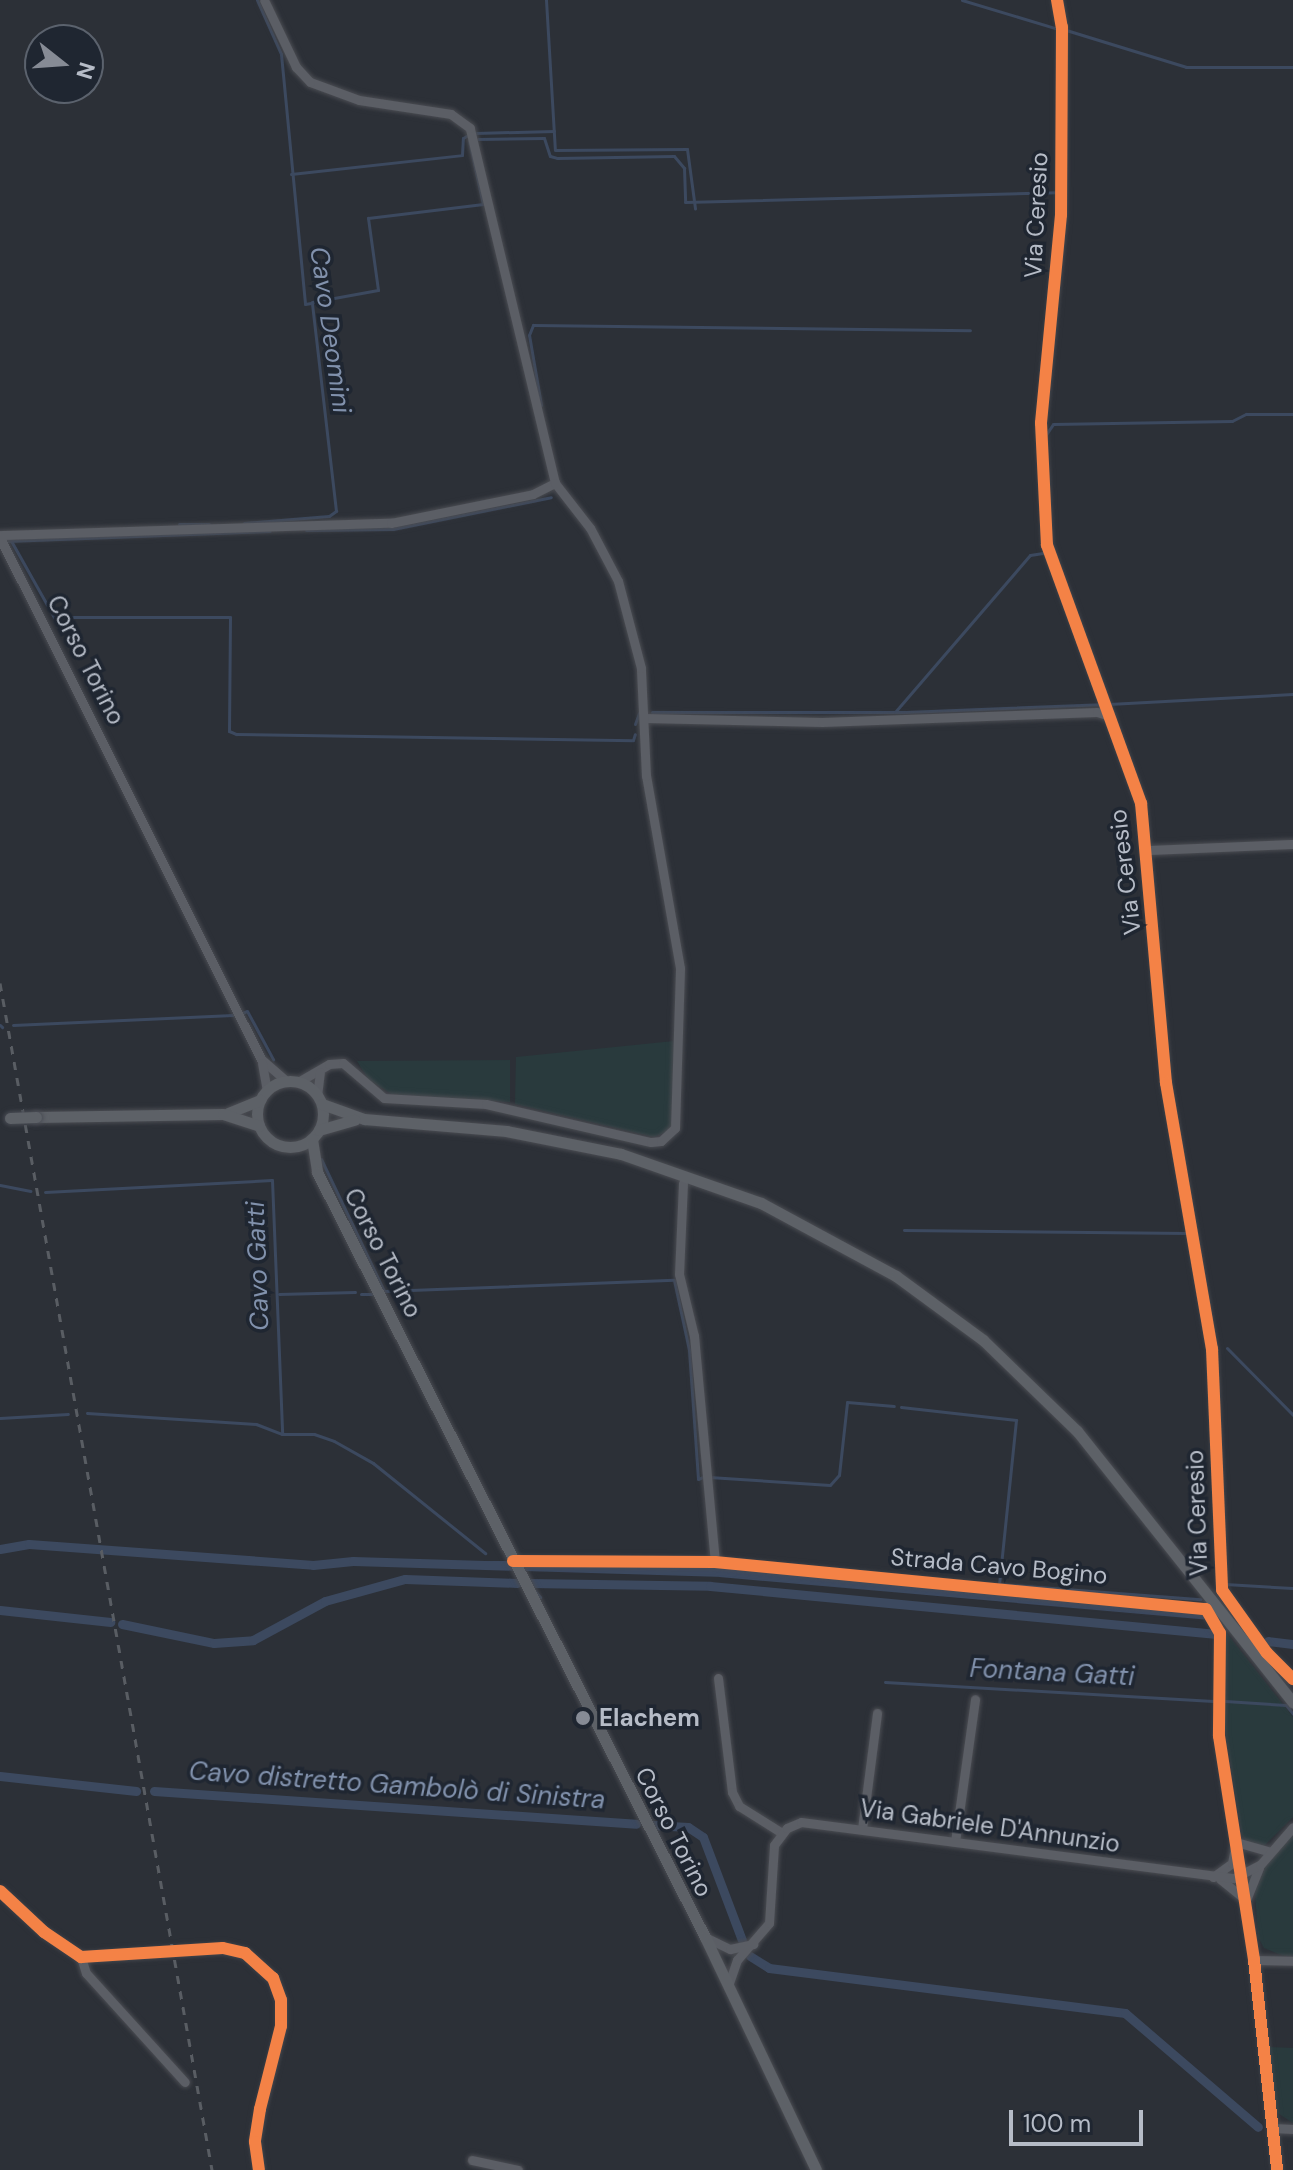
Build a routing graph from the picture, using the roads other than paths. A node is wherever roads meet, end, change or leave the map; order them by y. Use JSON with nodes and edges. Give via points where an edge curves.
{"nodes":[{"id":1,"x":264,"y":0,"type":"edge"},
{"id":2,"x":1057,"y":0,"type":"edge"},
{"id":3,"x":555,"y":483,"type":"junction"},
{"id":4,"x":0,"y":537,"type":"edge"},
{"id":5,"x":1110,"y":716,"type":"junction"},
{"id":6,"x":645,"y":718,"type":"junction"},
{"id":7,"x":1293,"y":844,"type":"edge"},
{"id":8,"x":1148,"y":850,"type":"junction"},
{"id":9,"x":261,"y":1059,"type":"junction"},
{"id":10,"x":320,"y":1071,"type":"junction"},
{"id":11,"x":292,"y":1082,"type":"junction"},
{"id":12,"x":263,"y":1096,"type":"junction"},
{"id":13,"x":320,"y":1100,"type":"junction"},
{"id":14,"x":223,"y":1114,"type":"junction"},
{"id":15,"x":5,"y":1118,"type":"edge"},
{"id":16,"x":364,"y":1119,"type":"junction"},
{"id":17,"x":259,"y":1126,"type":"junction"},
{"id":18,"x":316,"y":1135,"type":"junction"},
{"id":19,"x":289,"y":1148,"type":"junction"},
{"id":20,"x":317,"y":1172,"type":"junction"},
{"id":21,"x":683,"y":1183,"type":"dead end"},
{"id":22,"x":715,"y":1562,"type":"junction"},
{"id":23,"x":515,"y":1566,"type":"junction"},
{"id":24,"x":718,"y":1678,"type":"dead end"},
{"id":25,"x":1293,"y":1679,"type":"edge"},
{"id":26,"x":975,"y":1699,"type":"dead end"},
{"id":27,"x":1293,"y":1703,"type":"edge"},
{"id":28,"x":877,"y":1713,"type":"dead end"},
{"id":29,"x":1293,"y":1827,"type":"edge"},
{"id":30,"x":862,"y":1829,"type":"junction"},
{"id":31,"x":782,"y":1833,"type":"junction"},
{"id":32,"x":955,"y":1842,"type":"junction"},
{"id":33,"x":1236,"y":1842,"type":"junction"},
{"id":34,"x":1271,"y":1852,"type":"junction"},
{"id":35,"x":1260,"y":1865,"type":"junction"},
{"id":36,"x":1213,"y":1877,"type":"junction"},
{"id":37,"x":1243,"y":1877,"type":"junction"},
{"id":38,"x":0,"y":1891,"type":"edge"},
{"id":39,"x":1246,"y":1900,"type":"junction"},
{"id":40,"x":705,"y":1937,"type":"junction"},
{"id":41,"x":753,"y":1944,"type":"junction"},
{"id":42,"x":730,"y":1949,"type":"junction"},
{"id":43,"x":81,"y":1957,"type":"junction"},
{"id":44,"x":737,"y":1960,"type":"junction"},
{"id":45,"x":1254,"y":1960,"type":"junction"},
{"id":46,"x":1293,"y":1961,"type":"edge"},
{"id":47,"x":716,"y":1962,"type":"junction"},
{"id":48,"x":728,"y":1986,"type":"junction"},
{"id":49,"x":185,"y":2082,"type":"dead end"},
{"id":50,"x":1273,"y":2128,"type":"junction"},
{"id":51,"x":1293,"y":2129,"type":"edge"},
{"id":52,"x":472,"y":2160,"type":"dead end"},
{"id":53,"x":259,"y":2170,"type":"edge"},
{"id":54,"x":518,"y":2170,"type":"edge"},
{"id":55,"x":816,"y":2170,"type":"edge"},
{"id":56,"x":1277,"y":2170,"type":"edge"}],
"edges":[{"from":1,"to":3,"type":"street","via":[[296,67],[310,82],[359,100],[451,114],[470,128]]},
{"from":2,"to":5,"type":"street","name":"Via Ceresio","via":[[1062,27],[1061,215],[1045,357],[1043,511],[1057,580]]},
{"from":3,"to":4,"type":"street","via":[[533,494],[391,523]]},
{"from":3,"to":6,"type":"street","via":[[590,528],[627,603]]},
{"from":4,"to":9,"type":"street","name":"Corso Torino"},
{"from":5,"to":6,"type":"street","via":[[1097,712],[822,722]]},
{"from":5,"to":8,"type":"street","name":"Via Ceresio","via":[[1141,803]]},
{"from":6,"to":10,"type":"street","via":[[646,776],[680,968],[678,1120],[669,1136],[651,1142],[486,1104],[384,1098],[343,1063]]},
{"from":7,"to":8,"type":"street"},
{"from":8,"to":25,"type":"street","name":"Via Ceresio","via":[[1166,1083],[1212,1349],[1222,1590],[1267,1653]]},
{"from":9,"to":11,"type":"street","name":"Corso Torino"},
{"from":9,"to":12,"type":"street","name":"Corso Torino"},
{"from":10,"to":11,"type":"street"},
{"from":10,"to":13,"type":"street"},
{"from":11,"to":12,"type":"main road"},
{"from":11,"to":13,"type":"main road"},
{"from":12,"to":14,"type":"main road"},
{"from":12,"to":17,"type":"main road"},
{"from":13,"to":16,"type":"main road"},
{"from":13,"to":18,"type":"main road"},
{"from":14,"to":15,"type":"main road","bridge":true},
{"from":14,"to":17,"type":"main road"},
{"from":16,"to":18,"type":"main road"},
{"from":16,"to":27,"type":"main road","via":[[506,1131],[621,1154],[761,1203],[896,1276],[983,1340],[1077,1431]]},
{"from":17,"to":19,"type":"main road","via":[[271,1142]]},
{"from":18,"to":19,"type":"main road"},
{"from":18,"to":20,"type":"main road","name":"Corso Torino"},
{"from":19,"to":20,"type":"main road","name":"Corso Torino"},
{"from":20,"to":23,"type":"main road","name":"Corso Torino"},
{"from":21,"to":22,"type":"street","via":[[679,1274],[694,1336]]},
{"from":22,"to":23,"type":"street","name":"Strada Cavo Bogino"},
{"from":22,"to":33,"type":"street","name":"Strada Cavo Bogino","via":[[1206,1609],[1220,1633],[1219,1736]]},
{"from":23,"to":40,"type":"main road","name":"Corso Torino"},
{"from":24,"to":31,"type":"street","via":[[732,1792],[739,1806]]},
{"from":26,"to":32,"type":"street"},
{"from":28,"to":30,"type":"street"},
{"from":29,"to":34,"type":"street"},
{"from":30,"to":31,"type":"street","name":"Via Gabriele D'Annunzio","via":[[801,1822]]},
{"from":30,"to":32,"type":"street","name":"Via Gabriele D'Annunzio"},
{"from":31,"to":41,"type":"street","via":[[774,1845],[769,1923]]},
{"from":32,"to":36,"type":"street","name":"Via Gabriele D'Annunzio"},
{"from":33,"to":34,"type":"street"},
{"from":33,"to":36,"type":"street","via":[[1232,1863]]},
{"from":33,"to":37,"type":"street","name":"Strada Cavo Bogino"},
{"from":34,"to":35,"type":"street"},
{"from":35,"to":37,"type":"street"},
{"from":35,"to":39,"type":"street"},
{"from":36,"to":37,"type":"street","name":"Via Gabriele D'Annunzio"},
{"from":36,"to":39,"type":"street"},
{"from":37,"to":39,"type":"street"},
{"from":38,"to":43,"type":"street"},
{"from":39,"to":45,"type":"street"},
{"from":40,"to":42,"type":"street"},
{"from":40,"to":47,"type":"main road","name":"Corso Torino"},
{"from":41,"to":42,"type":"street"},
{"from":41,"to":44,"type":"street"},
{"from":42,"to":47,"type":"street"},
{"from":43,"to":49,"type":"street","via":[[86,1973]]},
{"from":43,"to":53,"type":"street","via":[[223,1948],[245,1953],[273,1978],[281,2000],[281,2026],[260,2109],[255,2142]]},
{"from":44,"to":47,"type":"street"},
{"from":44,"to":48,"type":"street"},
{"from":45,"to":46,"type":"street"},
{"from":45,"to":50,"type":"street"},
{"from":47,"to":48,"type":"main road","name":"Corso Torino"},
{"from":48,"to":55,"type":"main road","name":"Corso Torino"},
{"from":50,"to":51,"type":"street"},
{"from":50,"to":56,"type":"street"},
{"from":52,"to":54,"type":"street"}]}
